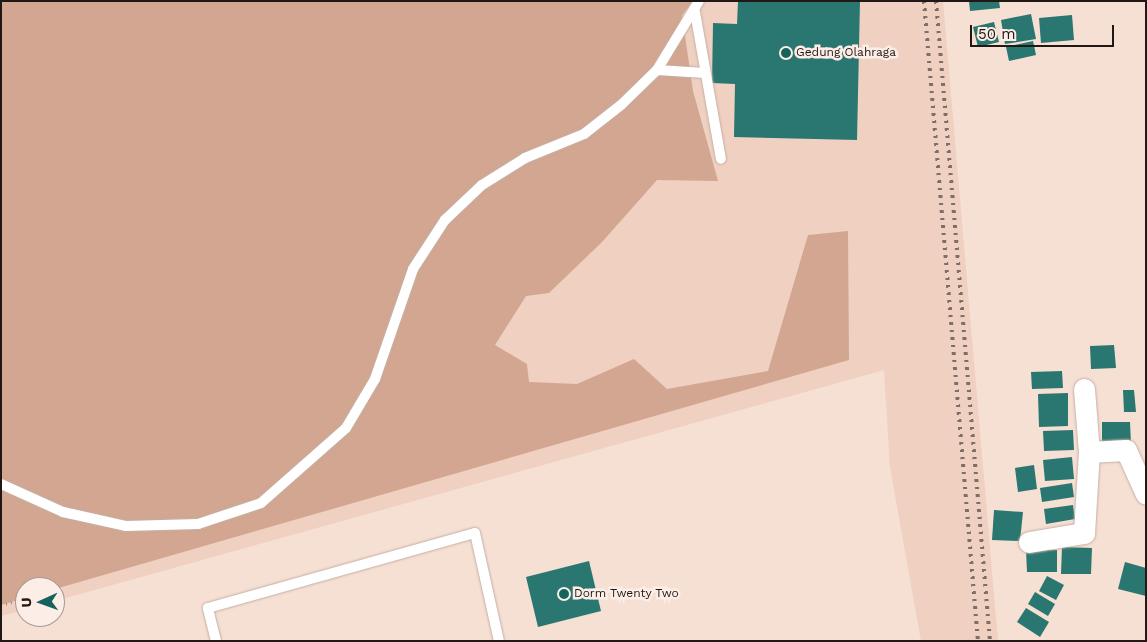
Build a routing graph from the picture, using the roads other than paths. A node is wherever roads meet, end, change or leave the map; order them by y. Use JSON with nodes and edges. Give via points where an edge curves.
{"nodes":[{"id":1,"x":699,"y":1,"type":"edge"},
{"id":2,"x":695,"y":12,"type":"junction"},
{"id":3,"x":657,"y":70,"type":"junction"},
{"id":4,"x":705,"y":73,"type":"junction"},
{"id":5,"x":721,"y":159,"type":"dead end"},
{"id":6,"x":1084,"y":389,"type":"dead end"},
{"id":7,"x":1089,"y":452,"type":"junction"},
{"id":8,"x":1,"y":484,"type":"edge"},
{"id":9,"x":1146,"y":494,"type":"edge"},
{"id":10,"x":1029,"y":542,"type":"dead end"},
{"id":11,"x":216,"y":641,"type":"edge"},
{"id":12,"x":499,"y":641,"type":"edge"}],
"edges":[{"from":1,"to":2,"type":"lane"},
{"from":2,"to":3,"type":"lane"},
{"from":2,"to":4,"type":"lane"},
{"from":3,"to":4,"type":"lane"},
{"from":3,"to":8,"type":"lane","via":[[621,105],[584,134],[525,158],[489,180],[445,220],[413,269],[374,379],[346,428],[261,503],[198,524],[126,526],[62,512]]},
{"from":4,"to":5,"type":"lane"},
{"from":6,"to":7,"type":"street"},
{"from":7,"to":9,"type":"street","via":[[1126,450]]},
{"from":7,"to":10,"type":"street","via":[[1084,532]]},
{"from":11,"to":12,"type":"lane","via":[[208,608],[475,533]]}]}
